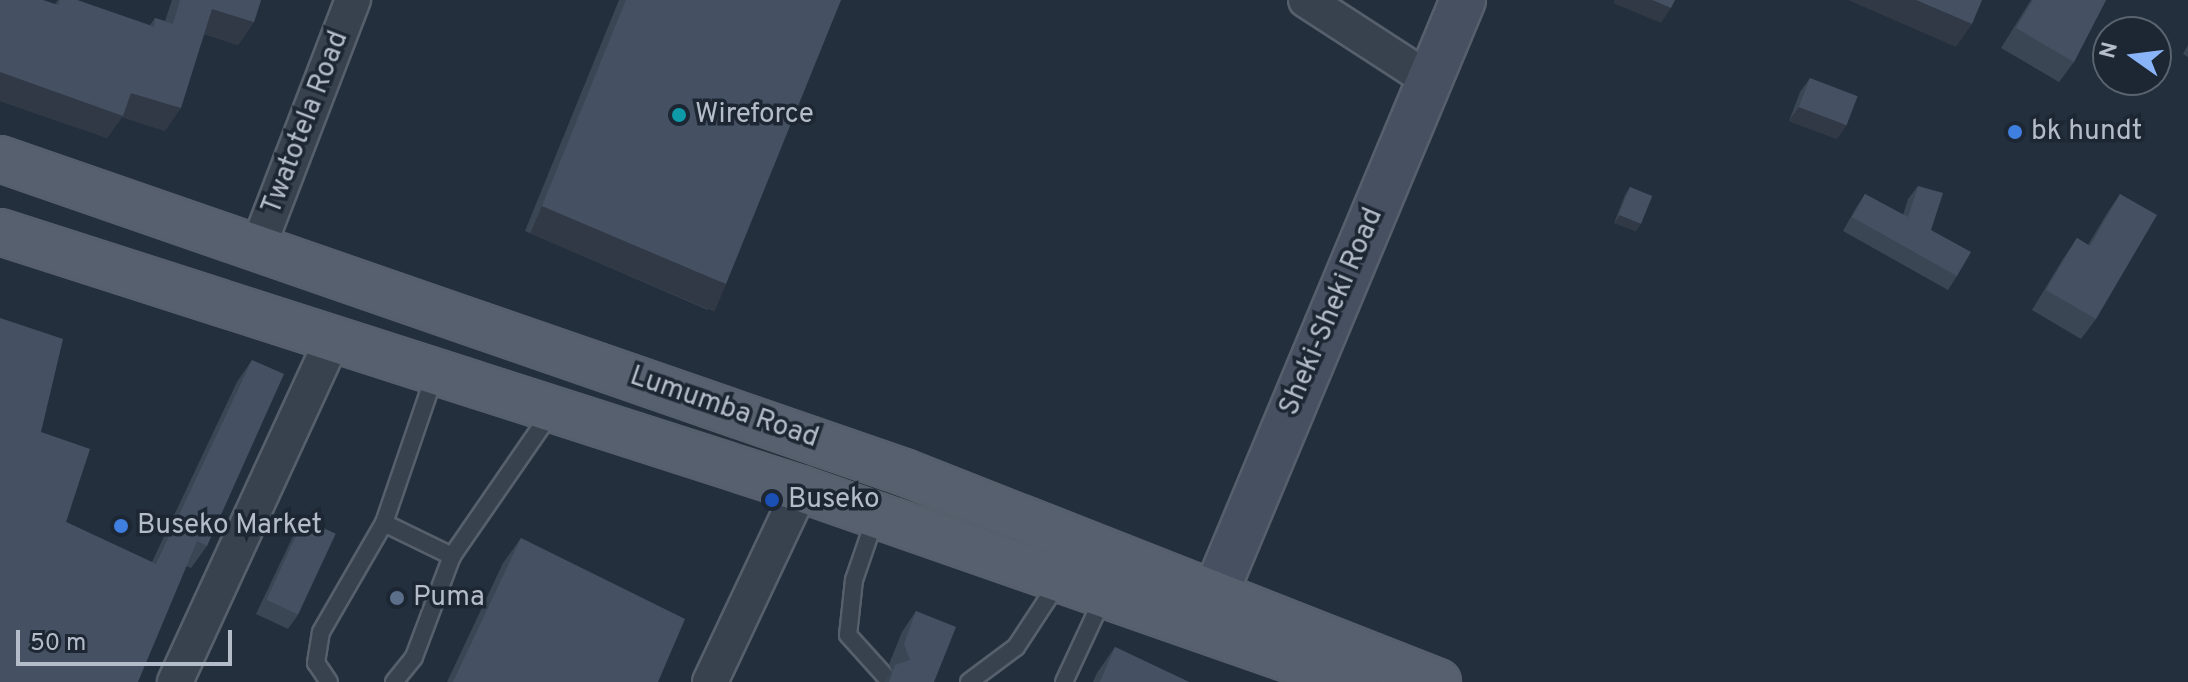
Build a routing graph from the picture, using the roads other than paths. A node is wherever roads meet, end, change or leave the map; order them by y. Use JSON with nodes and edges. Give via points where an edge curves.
{"nodes":[{"id":1,"x":353,"y":0,"type":"edge"},
{"id":2,"x":1306,"y":0,"type":"edge"},
{"id":3,"x":1463,"y":0,"type":"edge"},
{"id":4,"x":1429,"y":80,"type":"junction"},
{"id":5,"x":0,"y":159,"type":"edge"},
{"id":6,"x":0,"y":232,"type":"edge"},
{"id":7,"x":258,"y":247,"type":"junction"},
{"id":8,"x":334,"y":336,"type":"junction"},
{"id":9,"x":436,"y":370,"type":"junction"},
{"id":10,"x":553,"y":410,"type":"junction"},
{"id":11,"x":801,"y":489,"type":"junction"},
{"id":12,"x":876,"y":515,"type":"junction"},
{"id":13,"x":384,"y":523,"type":"junction"},
{"id":14,"x":452,"y":556,"type":"junction"},
{"id":15,"x":1061,"y":579,"type":"junction"},
{"id":16,"x":1106,"y":592,"type":"junction"},
{"id":17,"x":1208,"y":607,"type":"junction"},
{"id":18,"x":1393,"y":673,"type":"edge"},
{"id":19,"x":885,"y":676,"type":"dead end"},
{"id":20,"x":175,"y":682,"type":"edge"},
{"id":21,"x":329,"y":682,"type":"edge"},
{"id":22,"x":394,"y":682,"type":"edge"},
{"id":23,"x":710,"y":682,"type":"edge"},
{"id":24,"x":969,"y":682,"type":"edge"},
{"id":25,"x":1064,"y":682,"type":"edge"},
{"id":26,"x":1354,"y":682,"type":"edge"},
{"id":27,"x":1438,"y":682,"type":"edge"}],
"edges":[{"from":1,"to":7,"type":"street","name":"Twatotela Road"},
{"from":2,"to":4,"type":"street"},
{"from":3,"to":4,"type":"street","name":"Sheki-Sheki Road"},
{"from":4,"to":17,"type":"street","name":"Sheki-Sheki Road"},
{"from":5,"to":7,"type":"main road","name":"Lumumba Road"},
{"from":6,"to":8,"type":"main road","name":"Lumumba Road"},
{"from":7,"to":17,"type":"main road","name":"Lumumba Road","via":[[736,411]]},
{"from":8,"to":9,"type":"main road","name":"Lumumba Road"},
{"from":8,"to":20,"type":"street"},
{"from":9,"to":10,"type":"main road","name":"Lumumba Road"},
{"from":9,"to":13,"type":"lane"},
{"from":10,"to":11,"type":"main road","name":"Lumumba Road"},
{"from":10,"to":14,"type":"lane"},
{"from":11,"to":12,"type":"main road","name":"Lumumba Road"},
{"from":11,"to":23,"type":"street"},
{"from":12,"to":15,"type":"main road","name":"Lumumba Road"},
{"from":12,"to":19,"type":"lane","via":[[854,580],[848,635]]},
{"from":13,"to":14,"type":"lane"},
{"from":13,"to":21,"type":"lane","via":[[321,632],[316,663]]},
{"from":14,"to":22,"type":"lane","via":[[414,657]]},
{"from":15,"to":16,"type":"main road","name":"Lumumba Road"},
{"from":15,"to":24,"type":"lane","via":[[1016,647]]},
{"from":16,"to":17,"type":"main road","name":"Lumumba Road"},
{"from":16,"to":25,"type":"lane"},
{"from":17,"to":18,"type":"main road","name":"Lumumba Road"},
{"from":17,"to":26,"type":"main road","name":"Lumumba Road"},
{"from":18,"to":27,"type":"main road","name":"Lumumba Road"}]}
